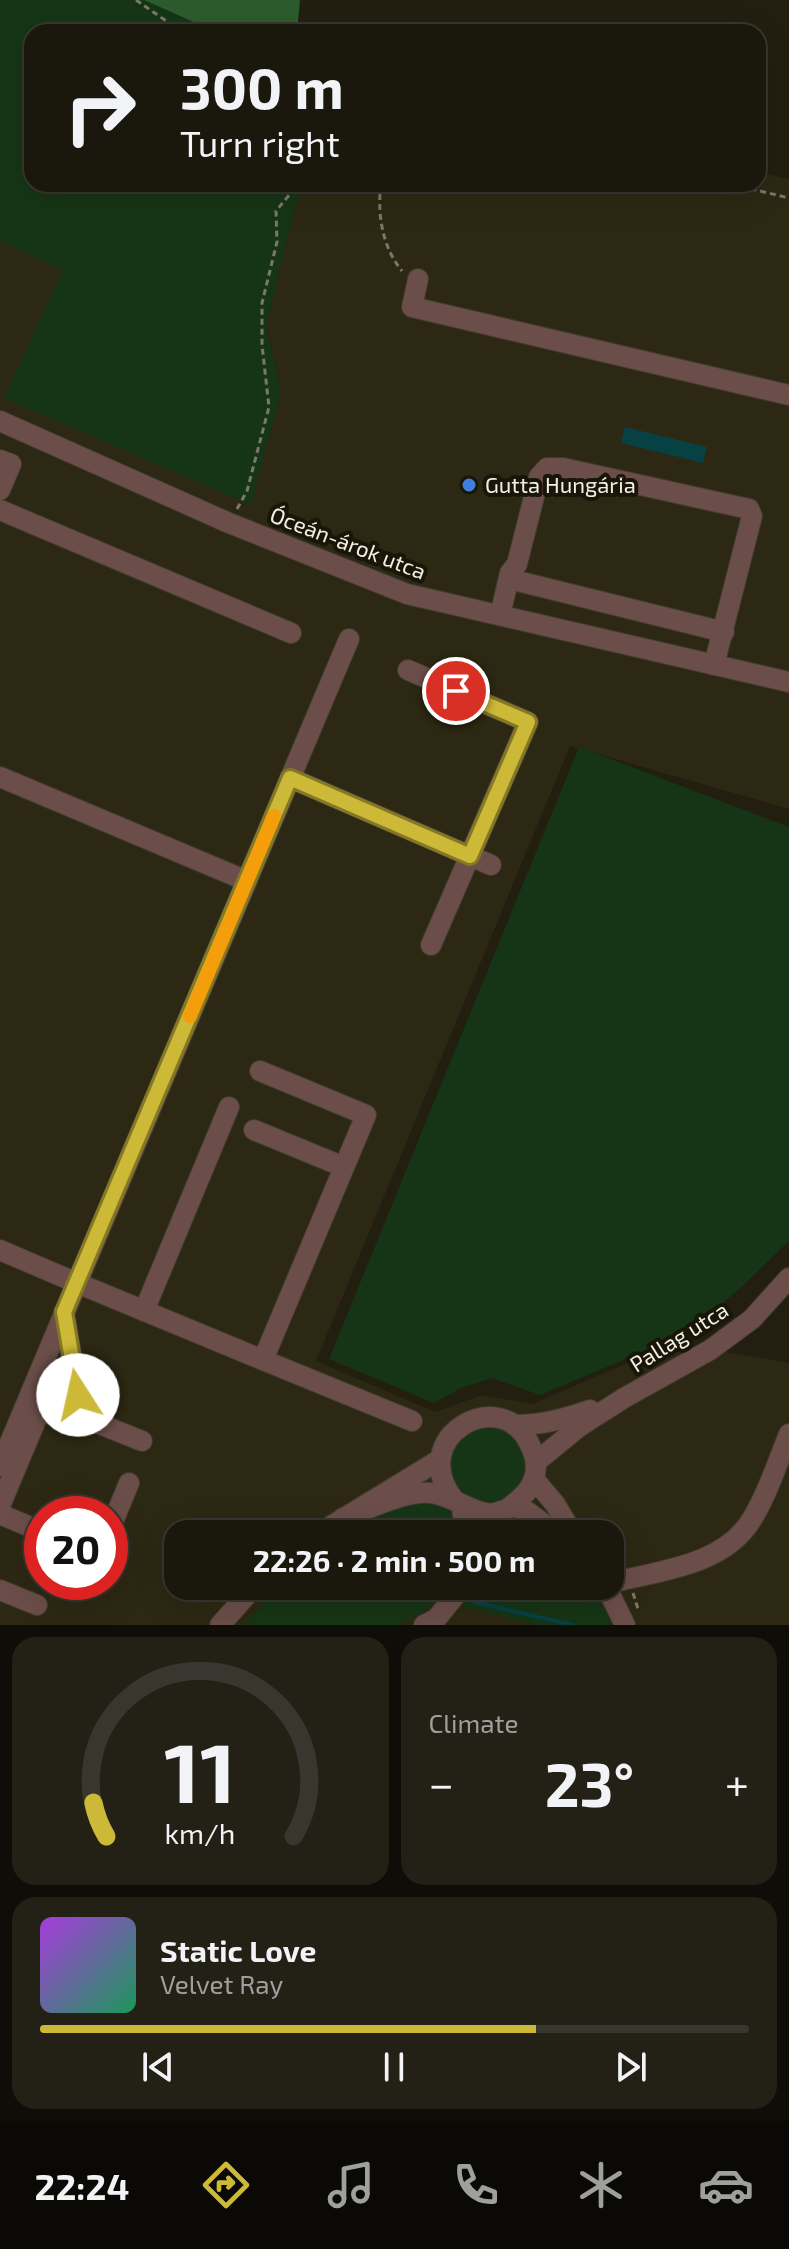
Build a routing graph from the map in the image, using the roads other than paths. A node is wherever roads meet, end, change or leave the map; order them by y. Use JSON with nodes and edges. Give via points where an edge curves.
{"nodes":[{"id":1,"x":418,"y":279,"type":"road end"},
{"id":2,"x":789,"y":395,"type":"edge"},
{"id":3,"x":0,"y":421,"type":"edge"},
{"id":4,"x":0,"y":460,"type":"edge"},
{"id":5,"x":0,"y":490,"type":"edge"},
{"id":6,"x":0,"y":510,"type":"edge"},
{"id":7,"x":509,"y":579,"type":"junction"},
{"id":8,"x":500,"y":615,"type":"junction"},
{"id":9,"x":724,"y":632,"type":"junction"},
{"id":10,"x":291,"y":633,"type":"dead end"},
{"id":11,"x":349,"y":639,"type":"dead end"},
{"id":12,"x":714,"y":665,"type":"junction"},
{"id":13,"x":408,"y":670,"type":"dead end"},
{"id":14,"x":789,"y":682,"type":"edge"},
{"id":15,"x":0,"y":777,"type":"edge"},
{"id":16,"x":290,"y":778,"type":"junction"},
{"id":17,"x":470,"y":856,"type":"junction"},
{"id":18,"x":491,"y":865,"type":"dead end"},
{"id":19,"x":247,"y":881,"type":"junction"},
{"id":20,"x":431,"y":945,"type":"dead end"},
{"id":21,"x":260,"y":1071,"type":"dead end"},
{"id":22,"x":229,"y":1107,"type":"dead end"},
{"id":23,"x":254,"y":1130,"type":"dead end"},
{"id":24,"x":344,"y":1167,"type":"junction"},
{"id":25,"x":0,"y":1250,"type":"edge"},
{"id":26,"x":789,"y":1278,"type":"edge"},
{"id":27,"x":77,"y":1283,"type":"junction"},
{"id":28,"x":144,"y":1311,"type":"junction"},
{"id":29,"x":64,"y":1312,"type":"junction"},
{"id":30,"x":263,"y":1360,"type":"junction"},
{"id":31,"x":78,"y":1395,"type":"junction"},
{"id":32,"x":624,"y":1398,"type":"junction"},
{"id":33,"x":412,"y":1421,"type":"dead end"},
{"id":34,"x":514,"y":1425,"type":"junction"},
{"id":35,"x":789,"y":1436,"type":"edge"},
{"id":36,"x":142,"y":1441,"type":"dead end"},
{"id":37,"x":439,"y":1460,"type":"junction"},
{"id":38,"x":0,"y":1466,"type":"edge"},
{"id":39,"x":535,"y":1470,"type":"junction"},
{"id":40,"x":129,"y":1483,"type":"dead end"},
{"id":41,"x":124,"y":1496,"type":"edge"},
{"id":42,"x":458,"y":1503,"type":"junction"},
{"id":43,"x":0,"y":1506,"type":"edge"},
{"id":44,"x":507,"y":1509,"type":"junction"},
{"id":45,"x":0,"y":1514,"type":"edge"},
{"id":46,"x":343,"y":1518,"type":"junction"},
{"id":47,"x":340,"y":1520,"type":"edge"},
{"id":48,"x":462,"y":1520,"type":"edge"},
{"id":49,"x":497,"y":1520,"type":"edge"},
{"id":50,"x":541,"y":1520,"type":"edge"},
{"id":51,"x":565,"y":1520,"type":"edge"},
{"id":52,"x":24,"y":1524,"type":"edge"},
{"id":53,"x":624,"y":1580,"type":"edge"},
{"id":54,"x":0,"y":1590,"type":"edge"},
{"id":55,"x":242,"y":1600,"type":"edge"},
{"id":56,"x":450,"y":1600,"type":"edge"},
{"id":57,"x":452,"y":1600,"type":"edge"},
{"id":58,"x":623,"y":1600,"type":"edge"},
{"id":59,"x":37,"y":1605,"type":"dead end"},
{"id":60,"x":448,"y":1606,"type":"junction"},
{"id":61,"x":632,"y":1619,"type":"edge"},
{"id":62,"x":220,"y":1625,"type":"edge"},
{"id":63,"x":424,"y":1625,"type":"edge"}],
"edges":[{"from":1,"to":2,"type":"street","via":[[412,307]]},
{"from":3,"to":8,"type":"street","name":"Óceán-árok utca","via":[[229,523],[407,594]]},
{"from":4,"to":5,"type":"street","via":[[11,464]]},
{"from":6,"to":10,"type":"street"},
{"from":7,"to":8,"type":"street"},
{"from":7,"to":9,"type":"street"},
{"from":7,"to":9,"type":"street","via":[[539,477],[547,468],[749,509],[752,516]]},
{"from":8,"to":12,"type":"street","name":"Óceán-árok utca"},
{"from":9,"to":12,"type":"street"},
{"from":11,"to":16,"type":"street"},
{"from":12,"to":14,"type":"street","name":"Óceán-árok utca"},
{"from":13,"to":17,"type":"street","via":[[528,722]]},
{"from":15,"to":19,"type":"street"},
{"from":16,"to":17,"type":"street"},
{"from":16,"to":19,"type":"street"},
{"from":17,"to":18,"type":"street"},
{"from":17,"to":20,"type":"street"},
{"from":19,"to":27,"type":"street"},
{"from":21,"to":24,"type":"street","via":[[366,1115]]},
{"from":22,"to":28,"type":"street"},
{"from":23,"to":24,"type":"street"},
{"from":24,"to":30,"type":"street"},
{"from":25,"to":27,"type":"street"},
{"from":26,"to":32,"type":"street","name":"Pallag utca","via":[[752,1319],[710,1350]]},
{"from":27,"to":28,"type":"street"},
{"from":27,"to":29,"type":"street"},
{"from":28,"to":30,"type":"street"},
{"from":29,"to":31,"type":"street"},
{"from":29,"to":38,"type":"street"},
{"from":30,"to":33,"type":"street"},
{"from":31,"to":36,"type":"street","via":[[82,1417]]},
{"from":31,"to":43,"type":"street","via":[[39,1413]]},
{"from":32,"to":34,"type":"street","via":[[559,1421]]},
{"from":32,"to":39,"type":"street","via":[[580,1426]]},
{"from":34,"to":37,"type":"street","via":[[499,1418],[467,1422],[453,1431]]},
{"from":34,"to":39,"type":"street","via":[[526,1437]]},
{"from":35,"to":53,"type":"street","via":[[753,1518],[739,1536],[690,1564]]},
{"from":37,"to":42,"type":"street","via":[[445,1488]]},
{"from":37,"to":46,"type":"street"},
{"from":39,"to":44,"type":"street","via":[[528,1491]]},
{"from":39,"to":51,"type":"street"},
{"from":40,"to":41,"type":"street"},
{"from":42,"to":44,"type":"street","via":[[481,1513]]},
{"from":42,"to":46,"type":"street","via":[[432,1493]]},
{"from":42,"to":48,"type":"street"},
{"from":44,"to":49,"type":"street"},
{"from":44,"to":50,"type":"street"},
{"from":45,"to":52,"type":"street"},
{"from":46,"to":47,"type":"street"},
{"from":54,"to":59,"type":"street"},
{"from":55,"to":62,"type":"street"},
{"from":56,"to":60,"type":"street"},
{"from":57,"to":60,"type":"street"},
{"from":58,"to":61,"type":"street"},
{"from":60,"to":63,"type":"street"}]}
